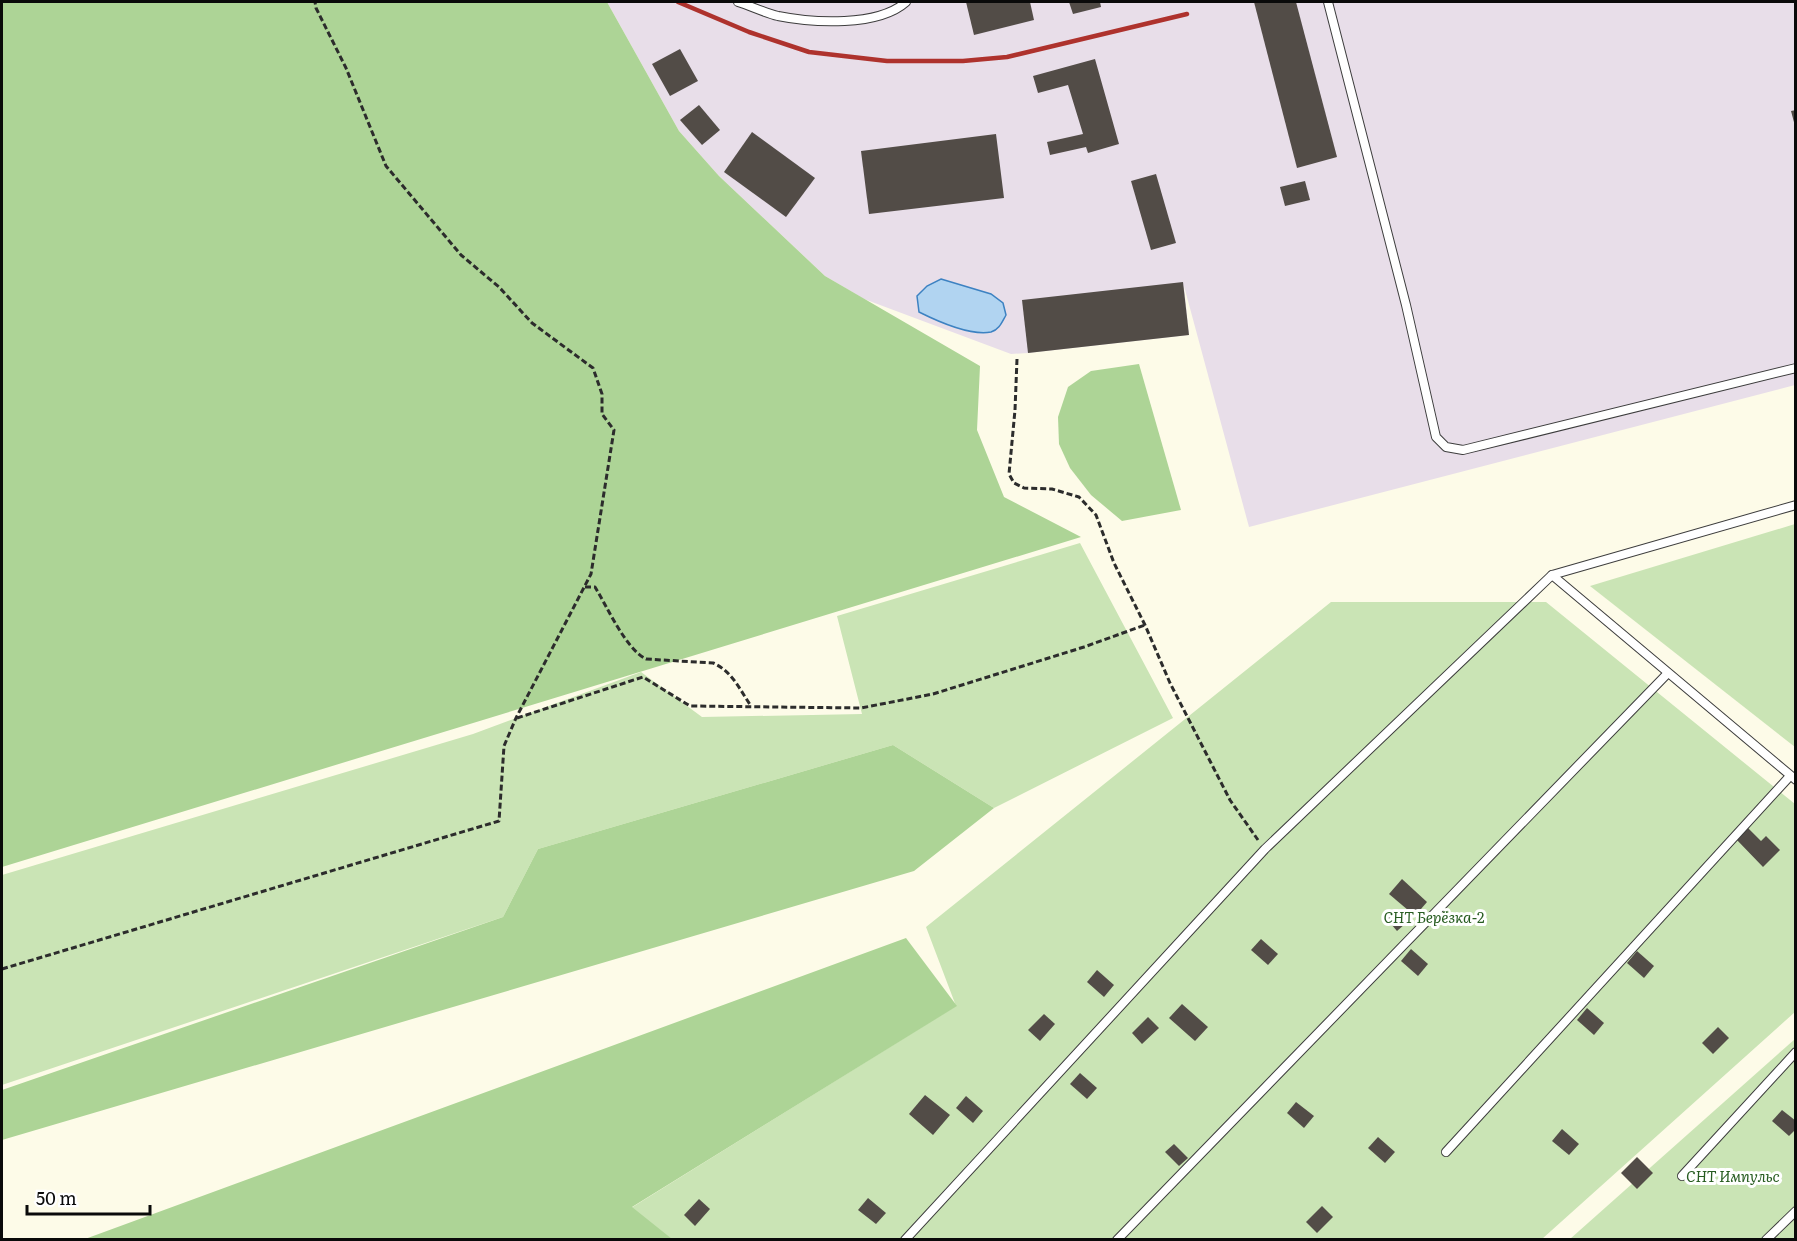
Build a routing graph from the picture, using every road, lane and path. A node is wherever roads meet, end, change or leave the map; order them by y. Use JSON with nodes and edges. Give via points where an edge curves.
{"nodes":[{"id":1,"x":315,"y":2,"type":"edge"},
{"id":2,"x":738,"y":2,"type":"edge"},
{"id":3,"x":906,"y":2,"type":"edge"},
{"id":4,"x":1328,"y":2,"type":"edge"},
{"id":5,"x":1017,"y":359,"type":"dead end"},
{"id":6,"x":1796,"y":368,"type":"edge"},
{"id":7,"x":1796,"y":505,"type":"edge"},
{"id":8,"x":1552,"y":575,"type":"junction"},
{"id":9,"x":585,"y":587,"type":"junction"},
{"id":10,"x":1145,"y":625,"type":"junction"},
{"id":11,"x":1667,"y":674,"type":"junction"},
{"id":12,"x":751,"y":707,"type":"junction"},
{"id":13,"x":516,"y":718,"type":"junction"},
{"id":14,"x":1793,"y":778,"type":"edge"},
{"id":15,"x":1264,"y":849,"type":"junction"},
{"id":16,"x":2,"y":969,"type":"edge"},
{"id":17,"x":1796,"y":1052,"type":"edge"},
{"id":18,"x":1446,"y":1152,"type":"dead end"},
{"id":19,"x":1682,"y":1176,"type":"dead end"},
{"id":20,"x":1796,"y":1210,"type":"edge"},
{"id":21,"x":905,"y":1239,"type":"edge"},
{"id":22,"x":1117,"y":1239,"type":"edge"},
{"id":23,"x":1766,"y":1239,"type":"edge"}],
"edges":[{"from":1,"to":9,"type":"path","via":[[386,166],[461,255],[499,287],[532,323],[593,368],[602,394],[602,414],[614,430],[591,574]]},
{"from":2,"to":3,"type":"lane","via":[[776,16],[825,22],[867,18],[898,9]]},
{"from":4,"to":6,"type":"lane","via":[[1436,437],[1446,447],[1463,450]]},
{"from":5,"to":10,"type":"path","via":[[1009,474],[1014,483],[1024,488],[1052,489],[1079,497],[1096,514],[1114,563]]},
{"from":7,"to":8,"type":"lane"},
{"from":8,"to":11,"type":"lane"},
{"from":8,"to":15,"type":"lane"},
{"from":9,"to":12,"type":"path","via":[[595,587],[638,655],[722,667]]},
{"from":9,"to":13,"type":"path"},
{"from":10,"to":12,"type":"path","via":[[933,694],[861,708]]},
{"from":10,"to":15,"type":"path","via":[[1230,800]]},
{"from":11,"to":14,"type":"lane"},
{"from":11,"to":22,"type":"lane"},
{"from":12,"to":13,"type":"path","via":[[690,706],[643,677]]},
{"from":13,"to":16,"type":"path","via":[[504,746],[499,821]]},
{"from":14,"to":18,"type":"lane"},
{"from":15,"to":21,"type":"lane"},
{"from":17,"to":19,"type":"lane"},
{"from":20,"to":23,"type":"lane"}]}
